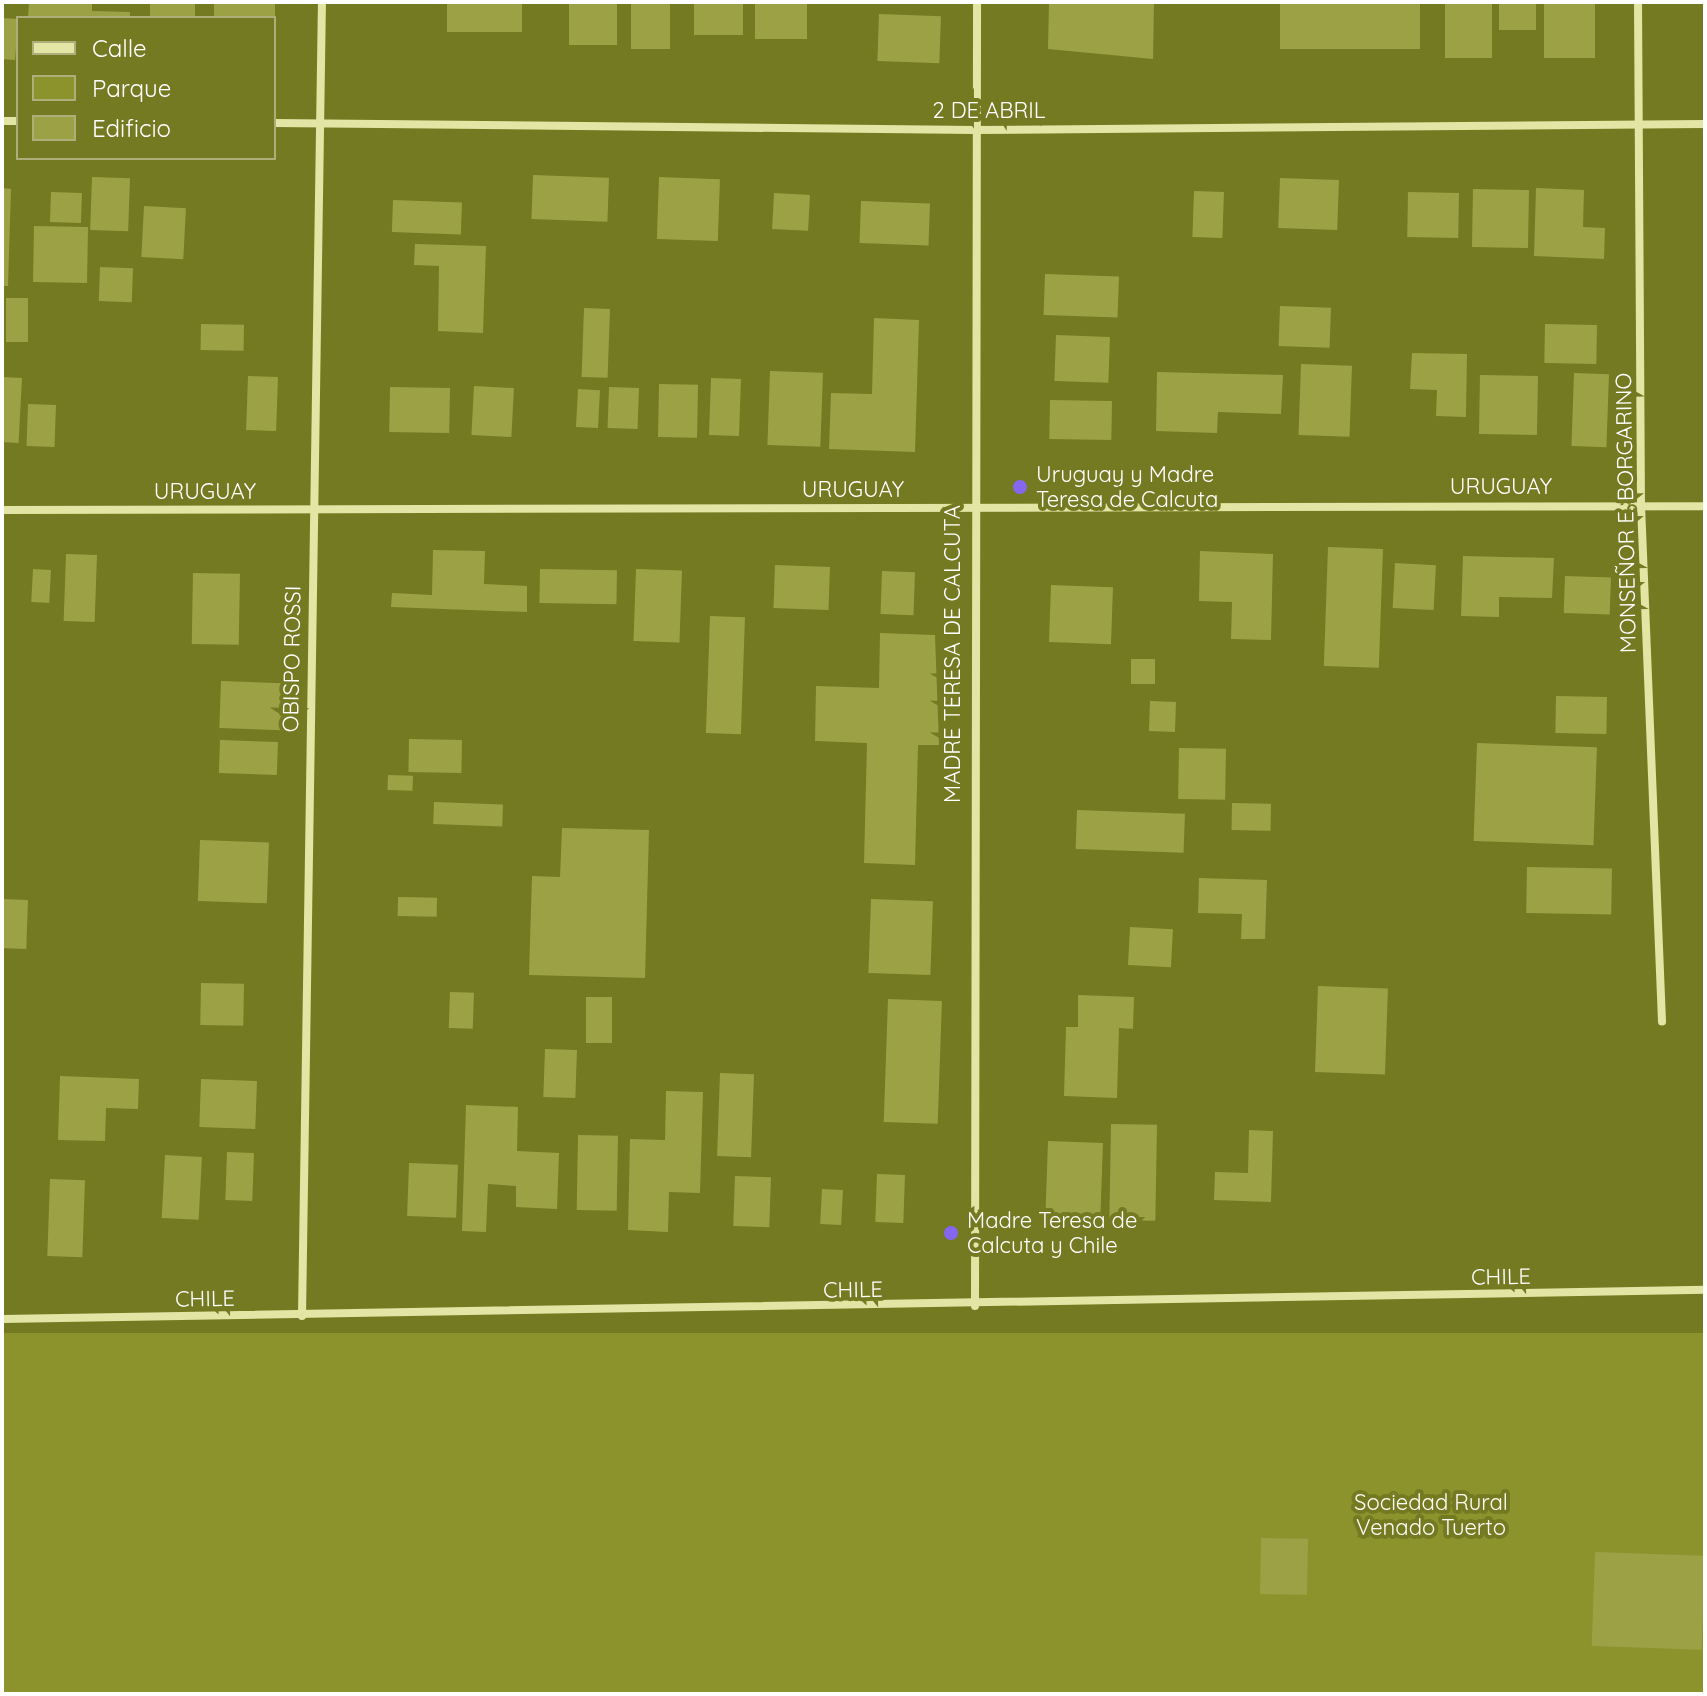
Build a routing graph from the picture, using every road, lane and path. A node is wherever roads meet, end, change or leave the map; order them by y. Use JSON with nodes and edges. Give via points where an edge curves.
{"nodes":[{"id":1,"x":322,"y":2,"type":"edge"},
{"id":2,"x":977,"y":2,"type":"edge"},
{"id":3,"x":1638,"y":2,"type":"edge"},
{"id":4,"x":276,"y":123,"type":"edge"},
{"id":5,"x":319,"y":123,"type":"junction"},
{"id":6,"x":1639,"y":123,"type":"junction"},
{"id":7,"x":1705,"y":124,"type":"edge"},
{"id":8,"x":975,"y":130,"type":"junction"},
{"id":9,"x":1641,"y":505,"type":"junction"},
{"id":10,"x":1705,"y":506,"type":"edge"},
{"id":11,"x":970,"y":508,"type":"junction"},
{"id":12,"x":312,"y":509,"type":"junction"},
{"id":13,"x":2,"y":510,"type":"edge"},
{"id":14,"x":1662,"y":1022,"type":"dead end"},
{"id":15,"x":1705,"y":1290,"type":"edge"},
{"id":16,"x":975,"y":1306,"type":"junction"},
{"id":17,"x":302,"y":1316,"type":"junction"},
{"id":18,"x":2,"y":1319,"type":"edge"},
{"id":19,"x":284,"y":1694,"type":"edge"},
{"id":20,"x":439,"y":1694,"type":"edge"}],
"edges":[{"from":1,"to":5,"type":"street","name":"OBISPO ROSSI"},
{"from":2,"to":8,"type":"street","name":"MADRE TERESA DE CALCUTA"},
{"from":3,"to":6,"type":"street","name":"MONSEÑOR E. BORGARINO"},
{"from":4,"to":5,"type":"street","name":"2 DE ABRIL"},
{"from":5,"to":8,"type":"street","name":"2 DE ABRIL"},
{"from":5,"to":12,"type":"street","name":"OBISPO ROSSI"},
{"from":6,"to":7,"type":"street","name":"2 DE ABRIL"},
{"from":6,"to":8,"type":"street","name":"2 DE ABRIL"},
{"from":6,"to":9,"type":"street","name":"MONSEÑOR E. BORGARINO"},
{"from":8,"to":11,"type":"street","name":"MADRE TERESA DE CALCUTA"},
{"from":9,"to":10,"type":"street","name":"URUGUAY"},
{"from":9,"to":11,"type":"street","name":"URUGUAY"},
{"from":9,"to":14,"type":"street","name":"MONSEÑOR E. BORGARINO"},
{"from":11,"to":12,"type":"street","name":"URUGUAY"},
{"from":11,"to":16,"type":"street","name":"MADRE TERESA DE CALCUTA"},
{"from":12,"to":13,"type":"street","name":"URUGUAY"},
{"from":12,"to":17,"type":"street","name":"OBISPO ROSSI"},
{"from":15,"to":16,"type":"street","name":"CHILE"},
{"from":16,"to":17,"type":"street","name":"CHILE"},
{"from":17,"to":18,"type":"street","name":"CHILE"},
{"from":19,"to":20,"type":"path"}]}
